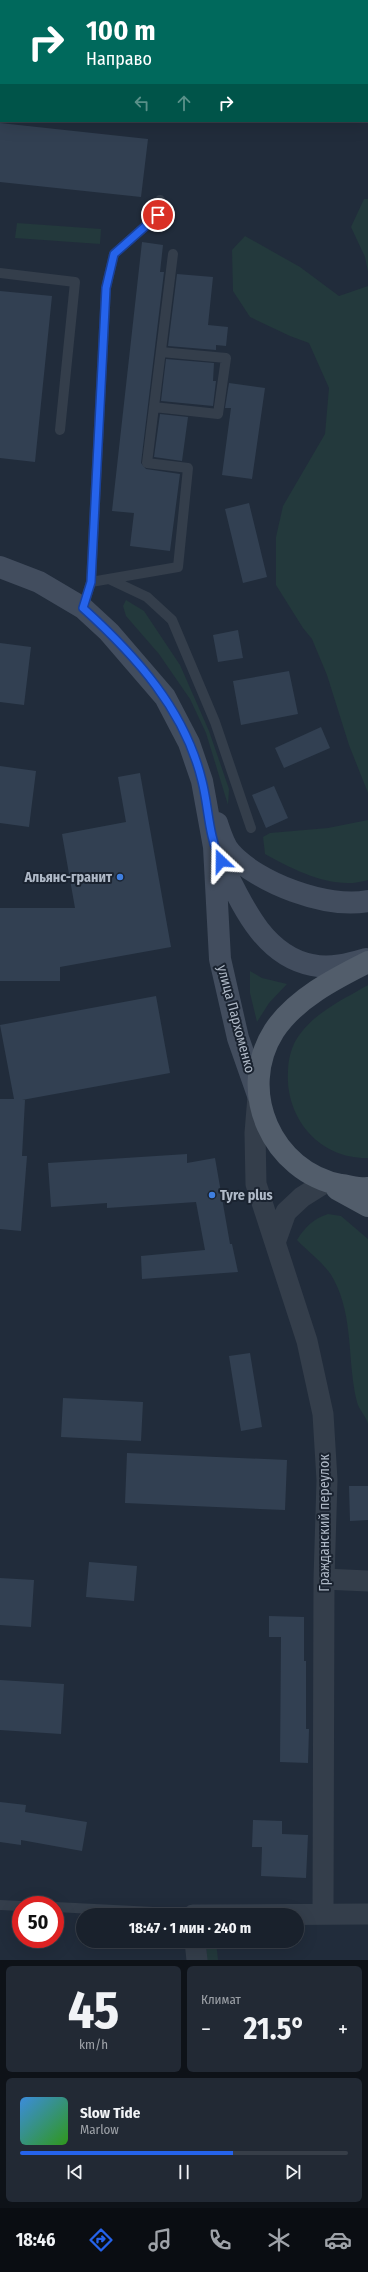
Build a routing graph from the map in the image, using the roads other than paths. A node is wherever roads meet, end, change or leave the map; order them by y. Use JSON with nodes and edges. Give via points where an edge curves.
{"nodes":[{"id":1,"x":160,"y":200,"type":"dead end"},
{"id":2,"x":173,"y":254,"type":"dead end"},
{"id":3,"x":0,"y":274,"type":"edge"},
{"id":4,"x":161,"y":352,"type":"junction"},
{"id":5,"x":154,"y":407,"type":"junction"},
{"id":6,"x":60,"y":430,"type":"dead end"},
{"id":7,"x":0,"y":567,"type":"edge"},
{"id":8,"x":109,"y":578,"type":"junction"},
{"id":9,"x":91,"y":582,"type":"junction"},
{"id":10,"x":83,"y":608,"type":"junction"},
{"id":11,"x":202,"y":781,"type":"junction"},
{"id":12,"x":251,"y":828,"type":"dead end"},
{"id":13,"x":214,"y":847,"type":"junction"},
{"id":14,"x":368,"y":901,"type":"edge"},
{"id":15,"x":368,"y":959,"type":"edge"},
{"id":16,"x":368,"y":962,"type":"edge"},
{"id":17,"x":258,"y":1094,"type":"junction"},
{"id":18,"x":326,"y":1182,"type":"junction"},
{"id":19,"x":368,"y":1188,"type":"edge"},
{"id":20,"x":368,"y":1206,"type":"edge"},
{"id":21,"x":276,"y":1240,"type":"junction"},
{"id":22,"x":324,"y":1580,"type":"junction"},
{"id":23,"x":368,"y":1581,"type":"edge"},
{"id":24,"x":0,"y":1905,"type":"edge"},
{"id":25,"x":12,"y":1906,"type":"edge"},
{"id":26,"x":64,"y":1907,"type":"edge"},
{"id":27,"x":76,"y":1908,"type":"edge"},
{"id":28,"x":304,"y":1914,"type":"edge"},
{"id":29,"x":323,"y":1914,"type":"junction"},
{"id":30,"x":368,"y":1914,"type":"edge"},
{"id":31,"x":196,"y":1948,"type":"edge"},
{"id":32,"x":197,"y":1960,"type":"edge"}],
"edges":[{"from":1,"to":9,"type":"lane","via":[[158,215],[114,254],[106,288]]},
{"from":2,"to":4,"type":"lane"},
{"from":3,"to":6,"type":"lane","via":[[75,282]]},
{"from":4,"to":5,"type":"lane"},
{"from":4,"to":5,"type":"lane","via":[[226,358],[218,414]]},
{"from":5,"to":8,"type":"lane","via":[[147,464],[188,468],[178,567]]},
{"from":7,"to":10,"type":"main road","name":"улица Пархоменко","via":[[39,582]]},
{"from":8,"to":9,"type":"lane"},
{"from":8,"to":12,"type":"lane","via":[[147,597],[172,620],[215,722]]},
{"from":9,"to":10,"type":"lane"},
{"from":10,"to":11,"type":"main road","name":"улица Пархоменко","via":[[114,637],[165,697],[189,743]]},
{"from":11,"to":13,"type":"main road","name":"улица Пархоменко"},
{"from":11,"to":14,"type":"main road","via":[[228,850],[248,868],[296,891],[336,903]]},
{"from":13,"to":15,"type":"main road","name":"улица Пархоменко","via":[[241,903],[272,947],[312,965],[340,966]]},
{"from":13,"to":17,"type":"main road","name":"улица Пархоменко","via":[[220,959],[238,1038]]},
{"from":16,"to":17,"type":"main road","via":[[340,976],[306,999],[282,1020],[262,1054]]},
{"from":17,"to":18,"type":"main road","via":[[272,1133],[287,1157],[308,1173]]},
{"from":17,"to":21,"type":"street","name":"Гражданский переулок","via":[[255,1133],[256,1184]]},
{"from":18,"to":19,"type":"main road"},
{"from":18,"to":20,"type":"main road"},
{"from":18,"to":21,"type":"street","via":[[302,1197],[286,1212]]},
{"from":21,"to":22,"type":"street","name":"Гражданский переулок","via":[[307,1341],[323,1414],[327,1480]]},
{"from":22,"to":23,"type":"street"},
{"from":22,"to":29,"type":"street","name":"Гражданский переулок"},
{"from":24,"to":25,"type":"lane"},
{"from":26,"to":27,"type":"lane"},
{"from":28,"to":29,"type":"street"},
{"from":29,"to":30,"type":"street"},
{"from":31,"to":32,"type":"street"}]}
